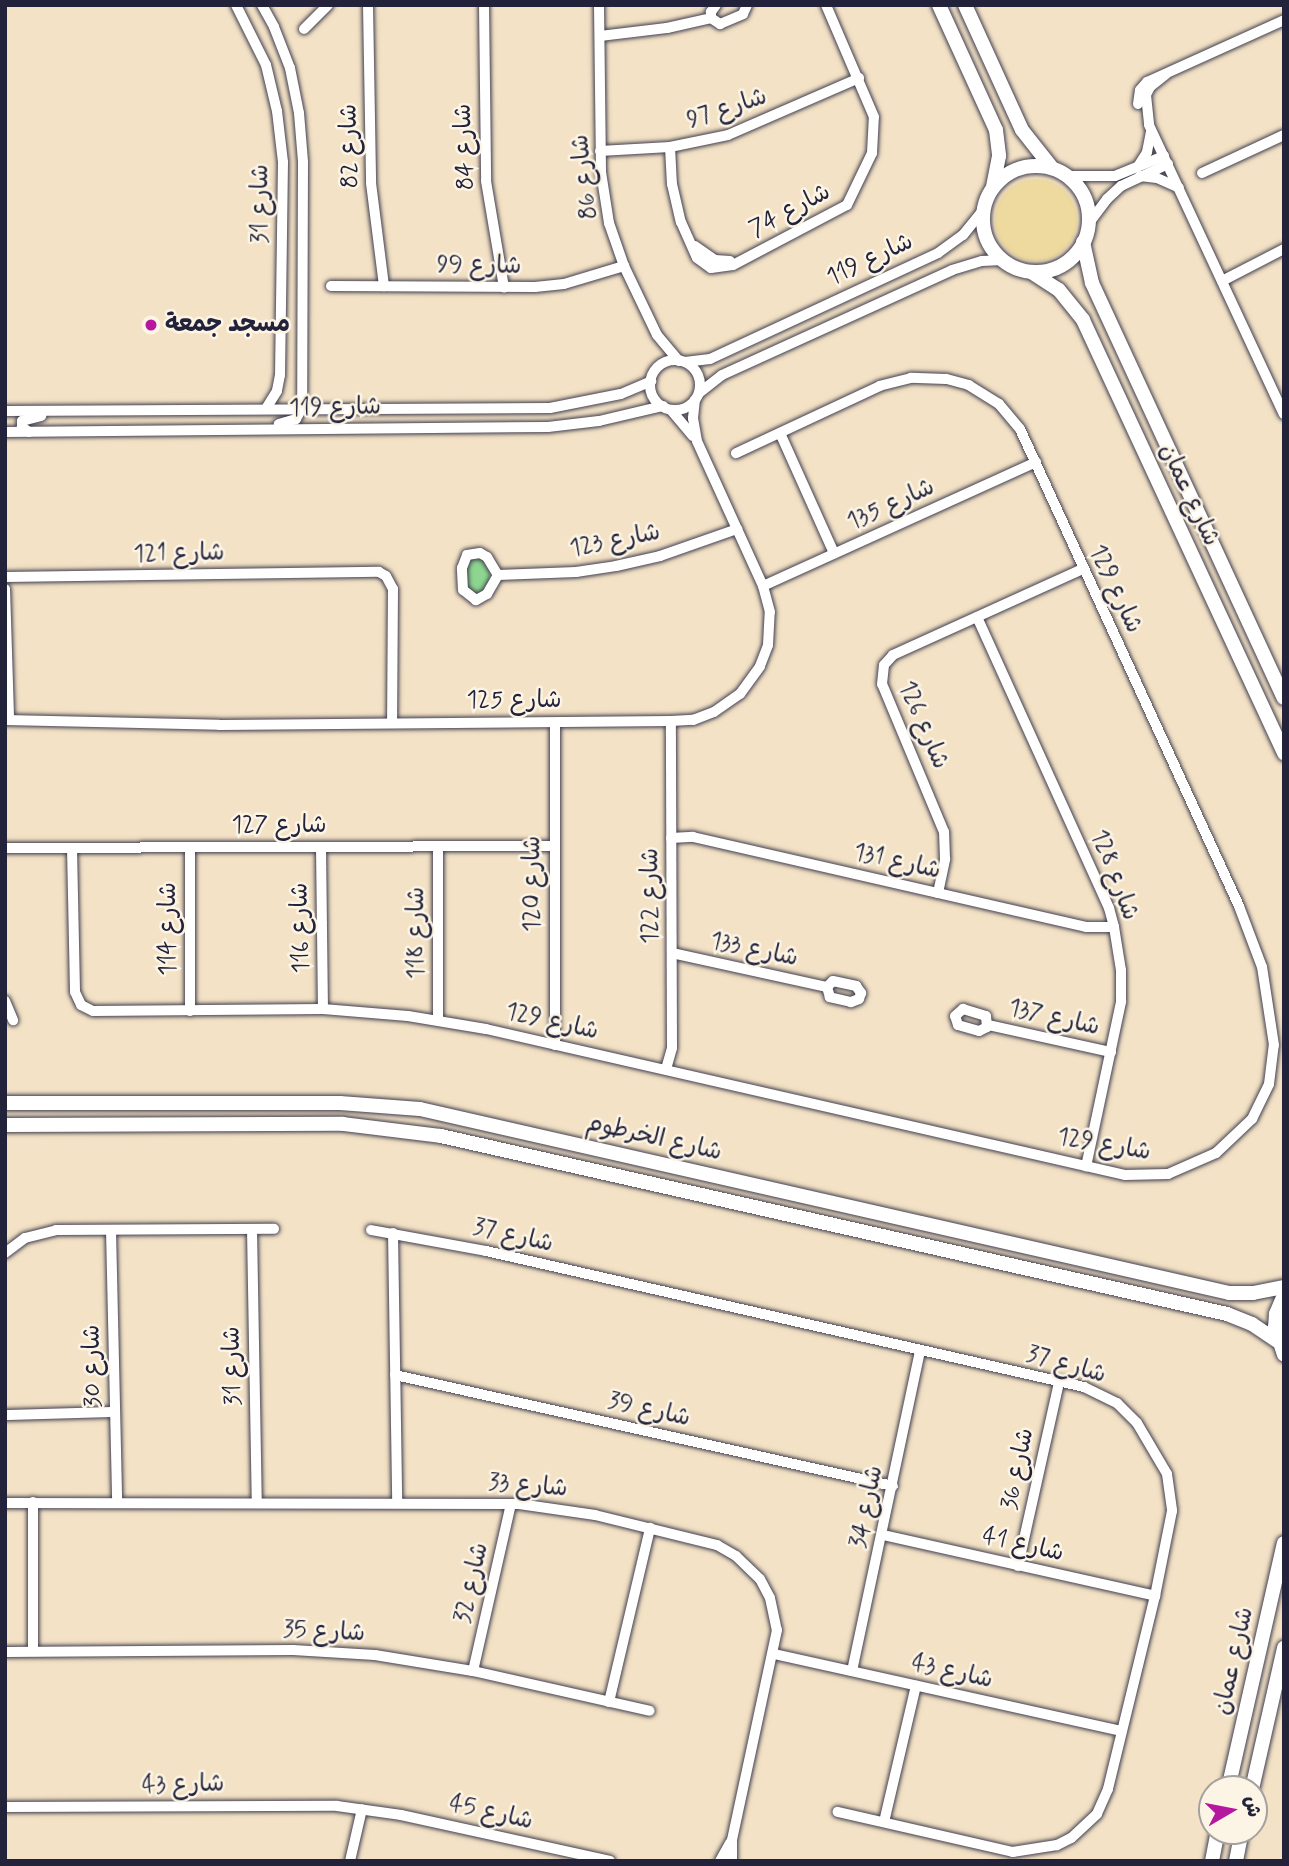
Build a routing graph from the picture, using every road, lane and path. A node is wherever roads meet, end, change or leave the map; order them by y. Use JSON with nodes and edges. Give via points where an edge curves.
{"nodes":[{"id":1,"x":236,"y":5,"type":"edge"},
{"id":2,"x":262,"y":5,"type":"edge"},
{"id":3,"x":328,"y":5,"type":"edge"},
{"id":4,"x":368,"y":5,"type":"edge"},
{"id":5,"x":484,"y":5,"type":"edge"},
{"id":6,"x":599,"y":5,"type":"edge"},
{"id":7,"x":716,"y":5,"type":"edge"},
{"id":8,"x":747,"y":5,"type":"edge"},
{"id":9,"x":825,"y":5,"type":"edge"},
{"id":10,"x":939,"y":5,"type":"edge"},
{"id":11,"x":965,"y":5,"type":"edge"},
{"id":12,"x":711,"y":18,"type":"junction"},
{"id":13,"x":1284,"y":20,"type":"edge"},
{"id":14,"x":304,"y":29,"type":"dead end"},
{"id":15,"x":600,"y":36,"type":"junction"},
{"id":16,"x":859,"y":78,"type":"junction"},
{"id":17,"x":1150,"y":127,"type":"junction"},
{"id":18,"x":1284,"y":135,"type":"edge"},
{"id":19,"x":670,"y":147,"type":"junction"},
{"id":20,"x":600,"y":151,"type":"junction"},
{"id":21,"x":1166,"y":160,"type":"junction"},
{"id":22,"x":283,"y":162,"type":"junction"},
{"id":23,"x":1052,"y":168,"type":"junction"},
{"id":24,"x":1137,"y":172,"type":"junction"},
{"id":25,"x":1202,"y":173,"type":"dead end"},
{"id":26,"x":1068,"y":176,"type":"junction"},
{"id":27,"x":993,"y":186,"type":"junction"},
{"id":28,"x":1179,"y":188,"type":"junction"},
{"id":29,"x":983,"y":210,"type":"junction"},
{"id":30,"x":1089,"y":223,"type":"junction"},
{"id":31,"x":303,"y":226,"type":"junction"},
{"id":32,"x":1083,"y":242,"type":"junction"},
{"id":33,"x":1284,"y":249,"type":"edge"},
{"id":34,"x":1002,"y":260,"type":"junction"},
{"id":35,"x":624,"y":266,"type":"junction"},
{"id":36,"x":1031,"y":272,"type":"junction"},
{"id":37,"x":1221,"y":278,"type":"junction"},
{"id":38,"x":331,"y":286,"type":"dead end"},
{"id":39,"x":384,"y":286,"type":"junction"},
{"id":40,"x":504,"y":287,"type":"junction"},
{"id":41,"x":657,"y":335,"type":"junction"},
{"id":42,"x":682,"y":361,"type":"junction"},
{"id":43,"x":653,"y":376,"type":"junction"},
{"id":44,"x":697,"y":396,"type":"junction"},
{"id":45,"x":267,"y":407,"type":"junction"},
{"id":46,"x":302,"y":408,"type":"junction"},
{"id":47,"x":667,"y":408,"type":"junction"},
{"id":48,"x":5,"y":411,"type":"edge"},
{"id":49,"x":68,"y":411,"type":"junction"},
{"id":50,"x":1284,"y":414,"type":"edge"},
{"id":51,"x":251,"y":430,"type":"junction"},
{"id":52,"x":5,"y":432,"type":"edge"},
{"id":53,"x":29,"y":432,"type":"junction"},
{"id":54,"x":780,"y":433,"type":"junction"},
{"id":55,"x":697,"y":441,"type":"junction"},
{"id":56,"x":736,"y":453,"type":"dead end"},
{"id":57,"x":1036,"y":462,"type":"junction"},
{"id":58,"x":737,"y":529,"type":"junction"},
{"id":59,"x":834,"y":553,"type":"junction"},
{"id":60,"x":1083,"y":569,"type":"junction"},
{"id":61,"x":498,"y":575,"type":"dead end"},
{"id":62,"x":5,"y":577,"type":"edge"},
{"id":63,"x":763,"y":586,"type":"junction"},
{"id":64,"x":5,"y":589,"type":"edge"},
{"id":65,"x":977,"y":617,"type":"junction"},
{"id":66,"x":1284,"y":698,"type":"edge"},
{"id":67,"x":7,"y":720,"type":"edge"},
{"id":68,"x":671,"y":722,"type":"junction"},
{"id":69,"x":392,"y":723,"type":"junction"},
{"id":70,"x":555,"y":723,"type":"junction"},
{"id":71,"x":1284,"y":754,"type":"edge"},
{"id":72,"x":671,"y":838,"type":"junction"},
{"id":73,"x":438,"y":846,"type":"junction"},
{"id":74,"x":554,"y":846,"type":"junction"},
{"id":75,"x":321,"y":847,"type":"junction"},
{"id":76,"x":5,"y":848,"type":"edge"},
{"id":77,"x":72,"y":848,"type":"junction"},
{"id":78,"x":190,"y":848,"type":"junction"},
{"id":79,"x":937,"y":893,"type":"junction"},
{"id":80,"x":1114,"y":928,"type":"junction"},
{"id":81,"x":672,"y":953,"type":"junction"},
{"id":82,"x":827,"y":987,"type":"dead end"},
{"id":83,"x":5,"y":1001,"type":"edge"},
{"id":84,"x":323,"y":1009,"type":"junction"},
{"id":85,"x":190,"y":1011,"type":"junction"},
{"id":86,"x":13,"y":1020,"type":"dead end"},
{"id":87,"x":438,"y":1020,"type":"junction"},
{"id":88,"x":988,"y":1025,"type":"dead end"},
{"id":89,"x":555,"y":1045,"type":"junction"},
{"id":90,"x":1111,"y":1052,"type":"junction"},
{"id":91,"x":666,"y":1069,"type":"junction"},
{"id":92,"x":5,"y":1103,"type":"edge"},
{"id":93,"x":5,"y":1125,"type":"edge"},
{"id":94,"x":1087,"y":1166,"type":"junction"},
{"id":95,"x":274,"y":1228,"type":"dead end"},
{"id":96,"x":252,"y":1229,"type":"junction"},
{"id":97,"x":111,"y":1230,"type":"junction"},
{"id":98,"x":371,"y":1230,"type":"dead end"},
{"id":99,"x":393,"y":1233,"type":"junction"},
{"id":100,"x":5,"y":1253,"type":"edge"},
{"id":101,"x":1284,"y":1287,"type":"edge"},
{"id":102,"x":1284,"y":1296,"type":"edge"},
{"id":103,"x":1277,"y":1340,"type":"junction"},
{"id":104,"x":920,"y":1351,"type":"junction"},
{"id":105,"x":1284,"y":1355,"type":"edge"},
{"id":106,"x":395,"y":1375,"type":"junction"},
{"id":107,"x":1059,"y":1382,"type":"junction"},
{"id":108,"x":5,"y":1412,"type":"edge"},
{"id":109,"x":115,"y":1412,"type":"junction"},
{"id":110,"x":893,"y":1486,"type":"junction"},
{"id":111,"x":33,"y":1502,"type":"junction"},
{"id":112,"x":117,"y":1502,"type":"junction"},
{"id":113,"x":257,"y":1502,"type":"junction"},
{"id":114,"x":5,"y":1503,"type":"edge"},
{"id":115,"x":397,"y":1503,"type":"junction"},
{"id":116,"x":511,"y":1504,"type":"junction"},
{"id":117,"x":650,"y":1528,"type":"junction"},
{"id":118,"x":883,"y":1535,"type":"junction"},
{"id":119,"x":1284,"y":1543,"type":"edge"},
{"id":120,"x":1018,"y":1566,"type":"junction"},
{"id":121,"x":1155,"y":1596,"type":"junction"},
{"id":122,"x":1284,"y":1648,"type":"edge"},
{"id":123,"x":33,"y":1651,"type":"junction"},
{"id":124,"x":5,"y":1652,"type":"edge"},
{"id":125,"x":774,"y":1654,"type":"junction"},
{"id":126,"x":473,"y":1671,"type":"junction"},
{"id":127,"x":852,"y":1671,"type":"junction"},
{"id":128,"x":916,"y":1686,"type":"junction"},
{"id":129,"x":609,"y":1702,"type":"junction"},
{"id":130,"x":650,"y":1711,"type":"dead end"},
{"id":131,"x":1122,"y":1731,"type":"junction"},
{"id":132,"x":1231,"y":1775,"type":"edge"},
{"id":133,"x":1255,"y":1775,"type":"edge"},
{"id":134,"x":5,"y":1807,"type":"edge"},
{"id":135,"x":362,"y":1809,"type":"junction"},
{"id":136,"x":838,"y":1812,"type":"dead end"},
{"id":137,"x":884,"y":1822,"type":"junction"},
{"id":138,"x":732,"y":1840,"type":"junction"},
{"id":139,"x":350,"y":1861,"type":"edge"},
{"id":140,"x":610,"y":1861,"type":"edge"},
{"id":141,"x":720,"y":1861,"type":"edge"},
{"id":142,"x":732,"y":1861,"type":"edge"}],
"edges":[{"from":1,"to":22,"type":"street","name":"شارع 31","via":[[266,65],[278,111]]},
{"from":2,"to":31,"type":"street","name":"شارع 31","via":[[284,47],[295,90],[302,138]]},
{"from":3,"to":14,"type":"street"},
{"from":4,"to":39,"type":"street","name":"شارع 82","via":[[372,193]]},
{"from":5,"to":40,"type":"street","name":"شارع 84","via":[[486,181]]},
{"from":6,"to":15,"type":"street","name":"شارع 86"},
{"from":7,"to":12,"type":"street"},
{"from":8,"to":12,"type":"street","via":[[743,14],[724,23]]},
{"from":9,"to":16,"type":"street","name":"شارع 74"},
{"from":10,"to":27,"type":"main road","via":[[996,130],[999,156]]},
{"from":11,"to":23,"type":"main road","via":[[1022,130]]},
{"from":12,"to":15,"type":"street","via":[[667,29]]},
{"from":13,"to":17,"type":"street","via":[[1166,74],[1146,95]]},
{"from":15,"to":20,"type":"street","name":"شارع 86"},
{"from":16,"to":19,"type":"street","name":"شارع 97","via":[[744,130]]},
{"from":16,"to":19,"type":"street","name":"شارع 74","via":[[872,109],[875,135],[853,198],[840,212],[726,267],[711,268],[700,261],[691,242],[674,197]]},
{"from":17,"to":21,"type":"street"},
{"from":17,"to":24,"type":"street","via":[[1147,152]]},
{"from":18,"to":25,"type":"street"},
{"from":19,"to":20,"type":"street","name":"شارع 97"},
{"from":20,"to":35,"type":"street","name":"شارع 86","via":[[606,208]]},
{"from":21,"to":24,"type":"street"},
{"from":21,"to":28,"type":"street"},
{"from":22,"to":31,"type":"street","via":[[288,225]]},
{"from":22,"to":45,"type":"street","name":"شارع 31","via":[[280,375]]},
{"from":23,"to":26,"type":"main road"},
{"from":23,"to":27,"type":"main road","via":[[1039,165],[1013,170]]},
{"from":24,"to":26,"type":"street"},
{"from":24,"to":28,"type":"street"},
{"from":24,"to":30,"type":"street"},
{"from":26,"to":30,"type":"main road","via":[[1082,193]]},
{"from":27,"to":29,"type":"main road"},
{"from":28,"to":37,"type":"street"},
{"from":29,"to":34,"type":"main road","via":[[984,232]]},
{"from":29,"to":42,"type":"street","name":"شارع 119","via":[[963,235],[938,253],[710,359]]},
{"from":30,"to":32,"type":"main road"},
{"from":31,"to":46,"type":"street","name":"شارع 31"},
{"from":32,"to":36,"type":"main road","via":[[1067,262]]},
{"from":32,"to":66,"type":"main road","name":"شارع عمان","via":[[1092,283]]},
{"from":33,"to":37,"type":"street"},
{"from":34,"to":36,"type":"main road"},
{"from":34,"to":44,"type":"street","name":"شارع 119","via":[[952,270],[722,375]]},
{"from":35,"to":40,"type":"street","name":"شارع 99","via":[[564,284]]},
{"from":35,"to":41,"type":"street","name":"شارع 86"},
{"from":36,"to":71,"type":"main road","name":"شارع عمان","via":[[1066,297],[1083,320]]},
{"from":37,"to":50,"type":"street"},
{"from":38,"to":39,"type":"street","name":"شارع 99"},
{"from":39,"to":40,"type":"street","name":"شارع 99"},
{"from":41,"to":42,"type":"street","name":"شارع 86"},
{"from":41,"to":43,"type":"street","name":"شارع 86"},
{"from":42,"to":43,"type":"street","via":[[668,361]]},
{"from":42,"to":44,"type":"street","via":[[699,378]]},
{"from":43,"to":46,"type":"street","name":"شارع 119","via":[[621,394],[550,408]]},
{"from":43,"to":47,"type":"street","via":[[653,396]]},
{"from":44,"to":47,"type":"street","via":[[684,408]]},
{"from":44,"to":55,"type":"street","name":"شارع 125","via":[[693,418]]},
{"from":45,"to":46,"type":"street","name":"شارع 119"},
{"from":45,"to":49,"type":"street","name":"شارع 119"},
{"from":46,"to":51,"type":"street","via":[[292,422]]},
{"from":47,"to":51,"type":"street","name":"شارع 119","via":[[548,427]]},
{"from":47,"to":55,"type":"street","name":"شارع 125"},
{"from":48,"to":49,"type":"street","name":"شارع 119"},
{"from":49,"to":53,"type":"street","via":[[25,419],[21,425]]},
{"from":51,"to":53,"type":"street","name":"شارع 119"},
{"from":52,"to":53,"type":"street","name":"شارع 119"},
{"from":54,"to":56,"type":"street","name":"شارع 129"},
{"from":54,"to":57,"type":"street","name":"شارع 129","via":[[880,386],[935,377],[969,385],[999,404],[1020,429]]},
{"from":54,"to":59,"type":"street"},
{"from":55,"to":58,"type":"street","name":"شارع 125"},
{"from":57,"to":59,"type":"street","name":"شارع 135"},
{"from":57,"to":60,"type":"street","name":"شارع 129"},
{"from":58,"to":61,"type":"street","name":"شارع 123","via":[[617,566]]},
{"from":58,"to":63,"type":"street","name":"شارع 125"},
{"from":59,"to":63,"type":"street","name":"شارع 135"},
{"from":60,"to":65,"type":"street","name":"شارع 126"},
{"from":60,"to":94,"type":"street","name":"شارع 129","via":[[1249,929],[1266,985],[1275,1045],[1269,1084],[1259,1109],[1216,1153],[1180,1171],[1156,1176]]},
{"from":62,"to":69,"type":"street","name":"شارع 121","via":[[353,574],[381,582],[391,608]]},
{"from":63,"to":68,"type":"street","name":"شارع 125","via":[[770,612],[769,634],[755,676],[740,694],[714,712]]},
{"from":64,"to":67,"type":"street"},
{"from":65,"to":79,"type":"street","name":"شارع 126","via":[[893,655],[881,674],[944,832],[946,859]]},
{"from":65,"to":80,"type":"street","name":"شارع 128"},
{"from":67,"to":69,"type":"street","name":"شارع 125"},
{"from":68,"to":70,"type":"street","name":"شارع 125"},
{"from":68,"to":72,"type":"street","name":"شارع 122"},
{"from":69,"to":70,"type":"street","name":"شارع 125"},
{"from":70,"to":74,"type":"street","name":"شارع 120"},
{"from":72,"to":79,"type":"street","name":"شارع 131","via":[[693,836]]},
{"from":72,"to":81,"type":"street","name":"شارع 122"},
{"from":73,"to":74,"type":"street","name":"شارع 127"},
{"from":73,"to":75,"type":"street","name":"شارع 127"},
{"from":73,"to":87,"type":"street","name":"شارع 118"},
{"from":74,"to":89,"type":"street","name":"شارع 120"},
{"from":75,"to":78,"type":"street","name":"شارع 127"},
{"from":75,"to":84,"type":"street","name":"شارع 116"},
{"from":76,"to":77,"type":"street","name":"شارع 127"},
{"from":77,"to":78,"type":"street","name":"شارع 127"},
{"from":77,"to":85,"type":"street","name":"شارع 129","via":[[75,992],[81,1005],[98,1012]]},
{"from":78,"to":85,"type":"street","name":"شارع 114"},
{"from":79,"to":80,"type":"street","name":"شارع 131","via":[[1086,928]]},
{"from":80,"to":90,"type":"street","name":"شارع 128","via":[[1122,982]]},
{"from":81,"to":82,"type":"street","name":"شارع 133"},
{"from":81,"to":91,"type":"street","name":"شارع 122","via":[[672,1048]]},
{"from":83,"to":86,"type":"street"},
{"from":84,"to":85,"type":"street","name":"شارع 129"},
{"from":84,"to":87,"type":"street","name":"شارع 129"},
{"from":87,"to":89,"type":"street","name":"شارع 129"},
{"from":88,"to":90,"type":"street","name":"شارع 137"},
{"from":89,"to":91,"type":"street","name":"شارع 129"},
{"from":90,"to":94,"type":"street","name":"شارع 128"},
{"from":91,"to":94,"type":"street","name":"شارع 129"},
{"from":92,"to":101,"type":"main road","name":"شارع الخرطوم","via":[[340,1103],[420,1109],[1229,1293]]},
{"from":93,"to":103,"type":"main road","name":"شارع الخرطوم","via":[[343,1124],[441,1136],[1227,1314]]},
{"from":95,"to":96,"type":"street"},
{"from":96,"to":97,"type":"street"},
{"from":96,"to":113,"type":"street","name":"شارع 31"},
{"from":97,"to":100,"type":"street","via":[[48,1230],[25,1238]]},
{"from":97,"to":109,"type":"street","name":"شارع 30"},
{"from":98,"to":99,"type":"street","name":"شارع 37"},
{"from":99,"to":104,"type":"street","name":"شارع 37"},
{"from":99,"to":106,"type":"street"},
{"from":102,"to":103,"type":"main road","via":[[1276,1314]]},
{"from":103,"to":105,"type":"main road"},
{"from":104,"to":107,"type":"street","name":"شارع 37"},
{"from":104,"to":110,"type":"street","name":"شارع 34"},
{"from":106,"to":110,"type":"street","name":"شارع 39"},
{"from":106,"to":115,"type":"street"},
{"from":107,"to":120,"type":"street","name":"شارع 36"},
{"from":107,"to":121,"type":"street","name":"شارع 37","via":[[1096,1391],[1124,1409],[1167,1474],[1172,1511]]},
{"from":108,"to":109,"type":"street"},
{"from":109,"to":112,"type":"street","name":"شارع 30"},
{"from":110,"to":118,"type":"street","name":"شارع 34"},
{"from":111,"to":112,"type":"street","name":"شارع 33"},
{"from":111,"to":114,"type":"street","name":"شارع 33"},
{"from":111,"to":123,"type":"street"},
{"from":112,"to":113,"type":"street","name":"شارع 33"},
{"from":113,"to":115,"type":"street","name":"شارع 33"},
{"from":115,"to":116,"type":"street","name":"شارع 33"},
{"from":116,"to":117,"type":"street","name":"شارع 33","via":[[567,1510]]},
{"from":116,"to":126,"type":"street","name":"شارع 32"},
{"from":117,"to":125,"type":"street","name":"شارع 33","via":[[717,1545],[753,1570],[774,1609]]},
{"from":117,"to":129,"type":"street"},
{"from":118,"to":120,"type":"street","name":"شارع 41"},
{"from":118,"to":127,"type":"street","name":"شارع 34"},
{"from":119,"to":132,"type":"main road","name":"شارع عمان"},
{"from":120,"to":121,"type":"street","name":"شارع 41"},
{"from":121,"to":131,"type":"street","name":"شارع 37"},
{"from":122,"to":133,"type":"main road","name":"شارع عمان"},
{"from":123,"to":124,"type":"street","name":"شارع 35"},
{"from":123,"to":126,"type":"street","name":"شارع 35","via":[[305,1650],[406,1658]]},
{"from":125,"to":127,"type":"street","name":"شارع 43"},
{"from":125,"to":138,"type":"street","name":"شارع 33"},
{"from":126,"to":129,"type":"street","name":"شارع 35"},
{"from":127,"to":128,"type":"street","name":"شارع 43"},
{"from":128,"to":131,"type":"street","name":"شارع 43"},
{"from":128,"to":137,"type":"street"},
{"from":129,"to":130,"type":"street","name":"شارع 35"},
{"from":131,"to":137,"type":"street","name":"شارع 37","via":[[1102,1806],[1079,1832],[1057,1845],[1013,1852]]},
{"from":134,"to":135,"type":"street","name":"شارع 43","via":[[298,1804]]},
{"from":135,"to":139,"type":"street"},
{"from":135,"to":140,"type":"street","name":"شارع 45"},
{"from":136,"to":137,"type":"street","name":"شارع 37"},
{"from":138,"to":141,"type":"street","name":"شارع 33"},
{"from":138,"to":142,"type":"street","name":"شارع 33"}]}
